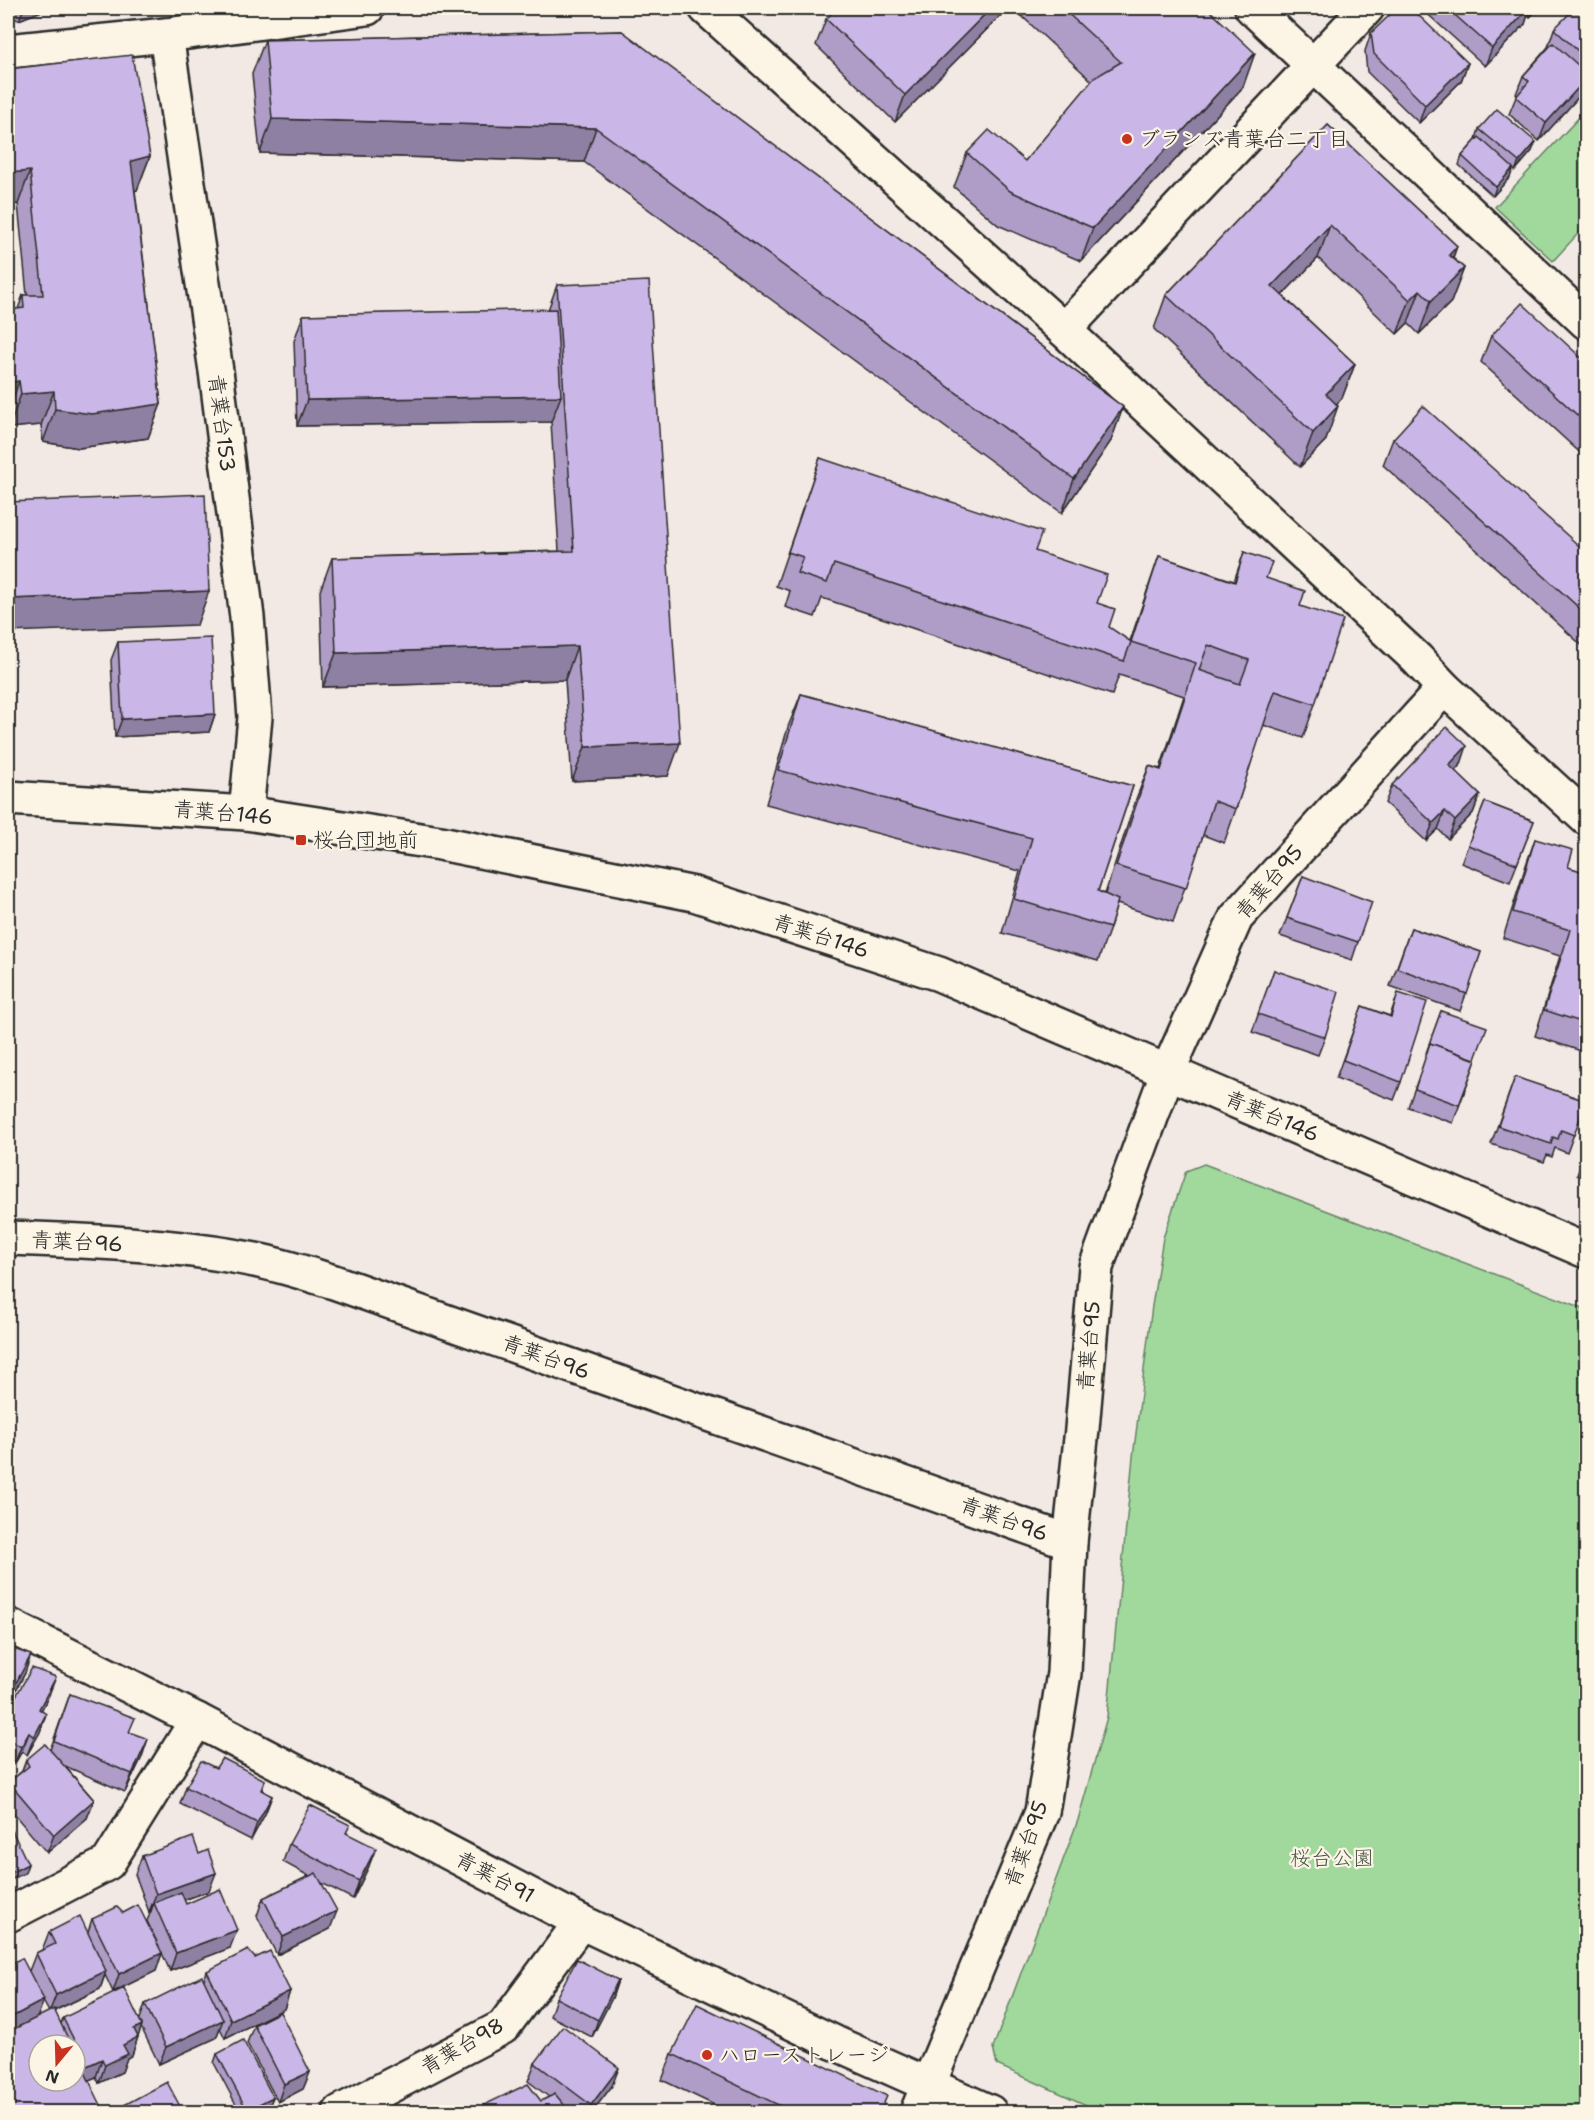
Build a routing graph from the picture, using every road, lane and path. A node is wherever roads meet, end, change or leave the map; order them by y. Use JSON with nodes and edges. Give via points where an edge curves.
{"nodes":[{"id":1,"x":367,"y":8,"type":"edge"},
{"id":2,"x":706,"y":8,"type":"edge"},
{"id":3,"x":1252,"y":8,"type":"edge"},
{"id":4,"x":1367,"y":8,"type":"edge"},
{"id":5,"x":166,"y":35,"type":"junction"},
{"id":6,"x":8,"y":51,"type":"edge"},
{"id":7,"x":1313,"y":65,"type":"junction"},
{"id":8,"x":1587,"y":322,"type":"edge"},
{"id":9,"x":1064,"y":330,"type":"junction"},
{"id":10,"x":1444,"y":688,"type":"junction"},
{"id":11,"x":8,"y":798,"type":"edge"},
{"id":12,"x":246,"y":813,"type":"junction"},
{"id":13,"x":1587,"y":818,"type":"edge"},
{"id":14,"x":1168,"y":1071,"type":"junction"},
{"id":15,"x":8,"y":1238,"type":"edge"},
{"id":16,"x":1587,"y":1251,"type":"edge"},
{"id":17,"x":1070,"y":1542,"type":"junction"},
{"id":18,"x":8,"y":1625,"type":"edge"},
{"id":19,"x":196,"y":1720,"type":"junction"},
{"id":20,"x":8,"y":1915,"type":"edge"},
{"id":21,"x":581,"y":1922,"type":"junction"},
{"id":22,"x":922,"y":2099,"type":"edge"},
{"id":23,"x":340,"y":2112,"type":"edge"},
{"id":24,"x":990,"y":2112,"type":"edge"}],
"edges":[{"from":1,"to":5,"type":"street"},
{"from":2,"to":9,"type":"street"},
{"from":3,"to":7,"type":"street"},
{"from":4,"to":7,"type":"street"},
{"from":5,"to":6,"type":"street"},
{"from":5,"to":12,"type":"street","name":"青葉台153","via":[[216,371],[247,617],[255,717]]},
{"from":7,"to":8,"type":"street"},
{"from":7,"to":9,"type":"street"},
{"from":9,"to":10,"type":"street"},
{"from":10,"to":13,"type":"street"},
{"from":10,"to":14,"type":"street","name":"青葉台95","via":[[1236,918]]},
{"from":11,"to":12,"type":"street","name":"青葉台146"},
{"from":12,"to":14,"type":"street","name":"青葉台146","via":[[440,843],[694,894],[939,974]]},
{"from":14,"to":16,"type":"street","name":"青葉台146"},
{"from":14,"to":17,"type":"street","name":"青葉台95","via":[[1096,1267]]},
{"from":15,"to":17,"type":"street","name":"青葉台96","via":[[195,1250],[257,1260],[334,1282]]},
{"from":17,"to":22,"type":"street","name":"青葉台95","via":[[1064,1672],[1042,1812]]},
{"from":18,"to":19,"type":"street","name":"青葉台91"},
{"from":19,"to":20,"type":"street","via":[[108,1863]]},
{"from":19,"to":21,"type":"street","name":"青葉台91"},
{"from":21,"to":22,"type":"street","name":"青葉台91"},
{"from":21,"to":23,"type":"street","name":"青葉台98","via":[[503,2026]]},
{"from":22,"to":24,"type":"street","name":"青葉台91"}]}
